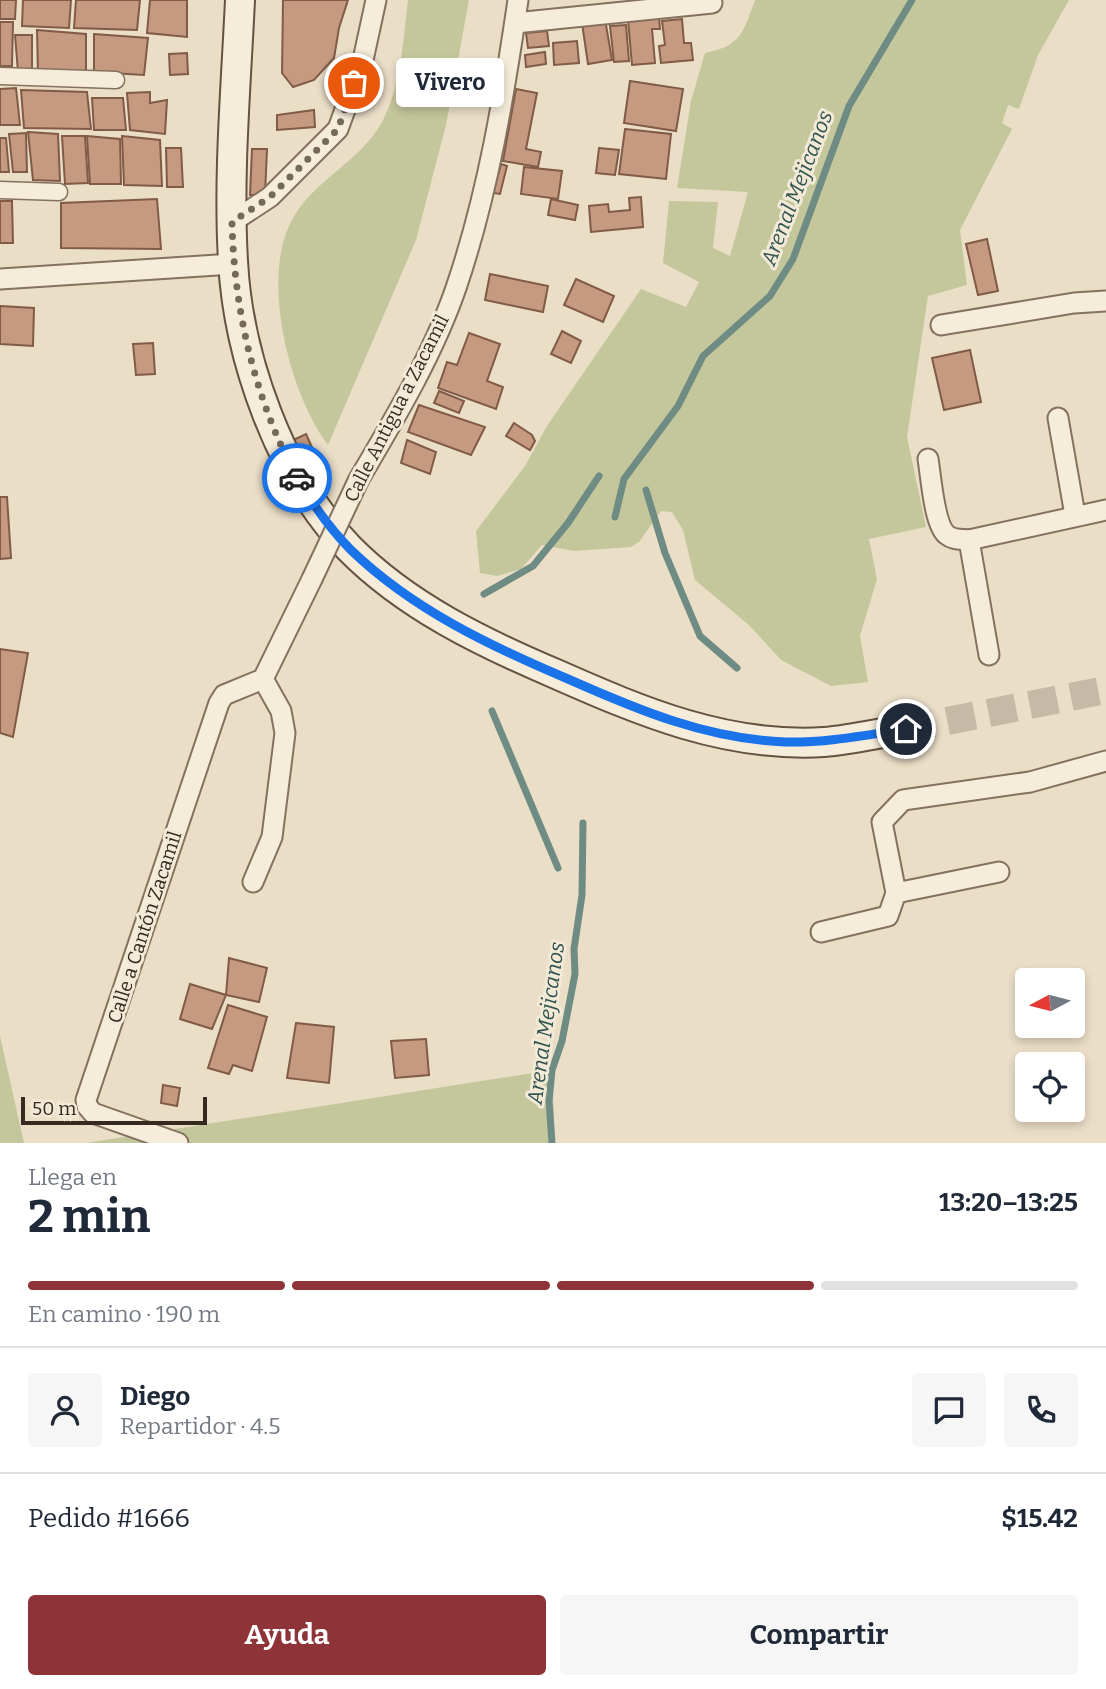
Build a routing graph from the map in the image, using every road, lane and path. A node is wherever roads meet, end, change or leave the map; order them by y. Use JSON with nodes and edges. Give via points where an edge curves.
{"nodes":[{"id":1,"x":240,"y":0,"type":"edge"},
{"id":2,"x":376,"y":0,"type":"edge"},
{"id":3,"x":518,"y":0,"type":"edge"},
{"id":4,"x":712,"y":3,"type":"dead end"},
{"id":5,"x":515,"y":23,"type":"junction"},
{"id":6,"x":0,"y":76,"type":"edge"},
{"id":7,"x":116,"y":80,"type":"dead end"},
{"id":8,"x":0,"y":190,"type":"edge"},
{"id":9,"x":59,"y":192,"type":"dead end"},
{"id":10,"x":232,"y":222,"type":"junction"},
{"id":11,"x":233,"y":264,"type":"junction"},
{"id":12,"x":0,"y":279,"type":"edge"},
{"id":13,"x":1106,"y":301,"type":"edge"},
{"id":14,"x":941,"y":325,"type":"dead end"},
{"id":15,"x":1058,"y":418,"type":"dead end"},
{"id":16,"x":928,"y":458,"type":"dead end"},
{"id":17,"x":1106,"y":510,"type":"edge"},
{"id":18,"x":1076,"y":515,"type":"junction"},
{"id":19,"x":969,"y":540,"type":"junction"},
{"id":20,"x":989,"y":655,"type":"dead end"},
{"id":21,"x":262,"y":680,"type":"junction"},
{"id":22,"x":906,"y":729,"type":"tunnel mouth"},
{"id":23,"x":1106,"y":761,"type":"edge"},
{"id":24,"x":999,"y":872,"type":"dead end"},
{"id":25,"x":253,"y":882,"type":"dead end"},
{"id":26,"x":896,"y":893,"type":"junction"},
{"id":27,"x":821,"y":932,"type":"dead end"},
{"id":28,"x":178,"y":1143,"type":"edge"}],
"edges":[{"from":1,"to":10,"type":"main road"},
{"from":2,"to":10,"type":"street","via":[[363,60],[338,129],[270,197]]},
{"from":3,"to":5,"type":"street","name":"Calle Antigua a Zacamil"},
{"from":4,"to":5,"type":"street"},
{"from":5,"to":21,"type":"street","name":"Calle Antigua a Zacamil","bridge":true,"via":[[484,190],[456,288]]},
{"from":6,"to":7,"type":"street"},
{"from":8,"to":9,"type":"street"},
{"from":10,"to":11,"type":"main road"},
{"from":11,"to":12,"type":"street"},
{"from":11,"to":22,"type":"main road","via":[[257,384],[284,452],[317,511],[349,548],[404,594],[531,664],[691,728],[784,742],[825,742]]},
{"from":13,"to":14,"type":"street"},
{"from":15,"to":18,"type":"street"},
{"from":16,"to":19,"type":"street","via":[[944,533]]},
{"from":17,"to":18,"type":"street"},
{"from":18,"to":19,"type":"street"},
{"from":19,"to":20,"type":"street"},
{"from":21,"to":25,"type":"street","via":[[281,711],[285,733],[272,837]]},
{"from":21,"to":28,"type":"street","name":"Calle a Cantón Zacamil","via":[[224,695],[219,703],[86,1100],[93,1113]]},
{"from":23,"to":26,"type":"street","via":[[1030,782],[903,800],[882,822]]},
{"from":24,"to":26,"type":"street"},
{"from":26,"to":27,"type":"street","via":[[888,916]]}]}
